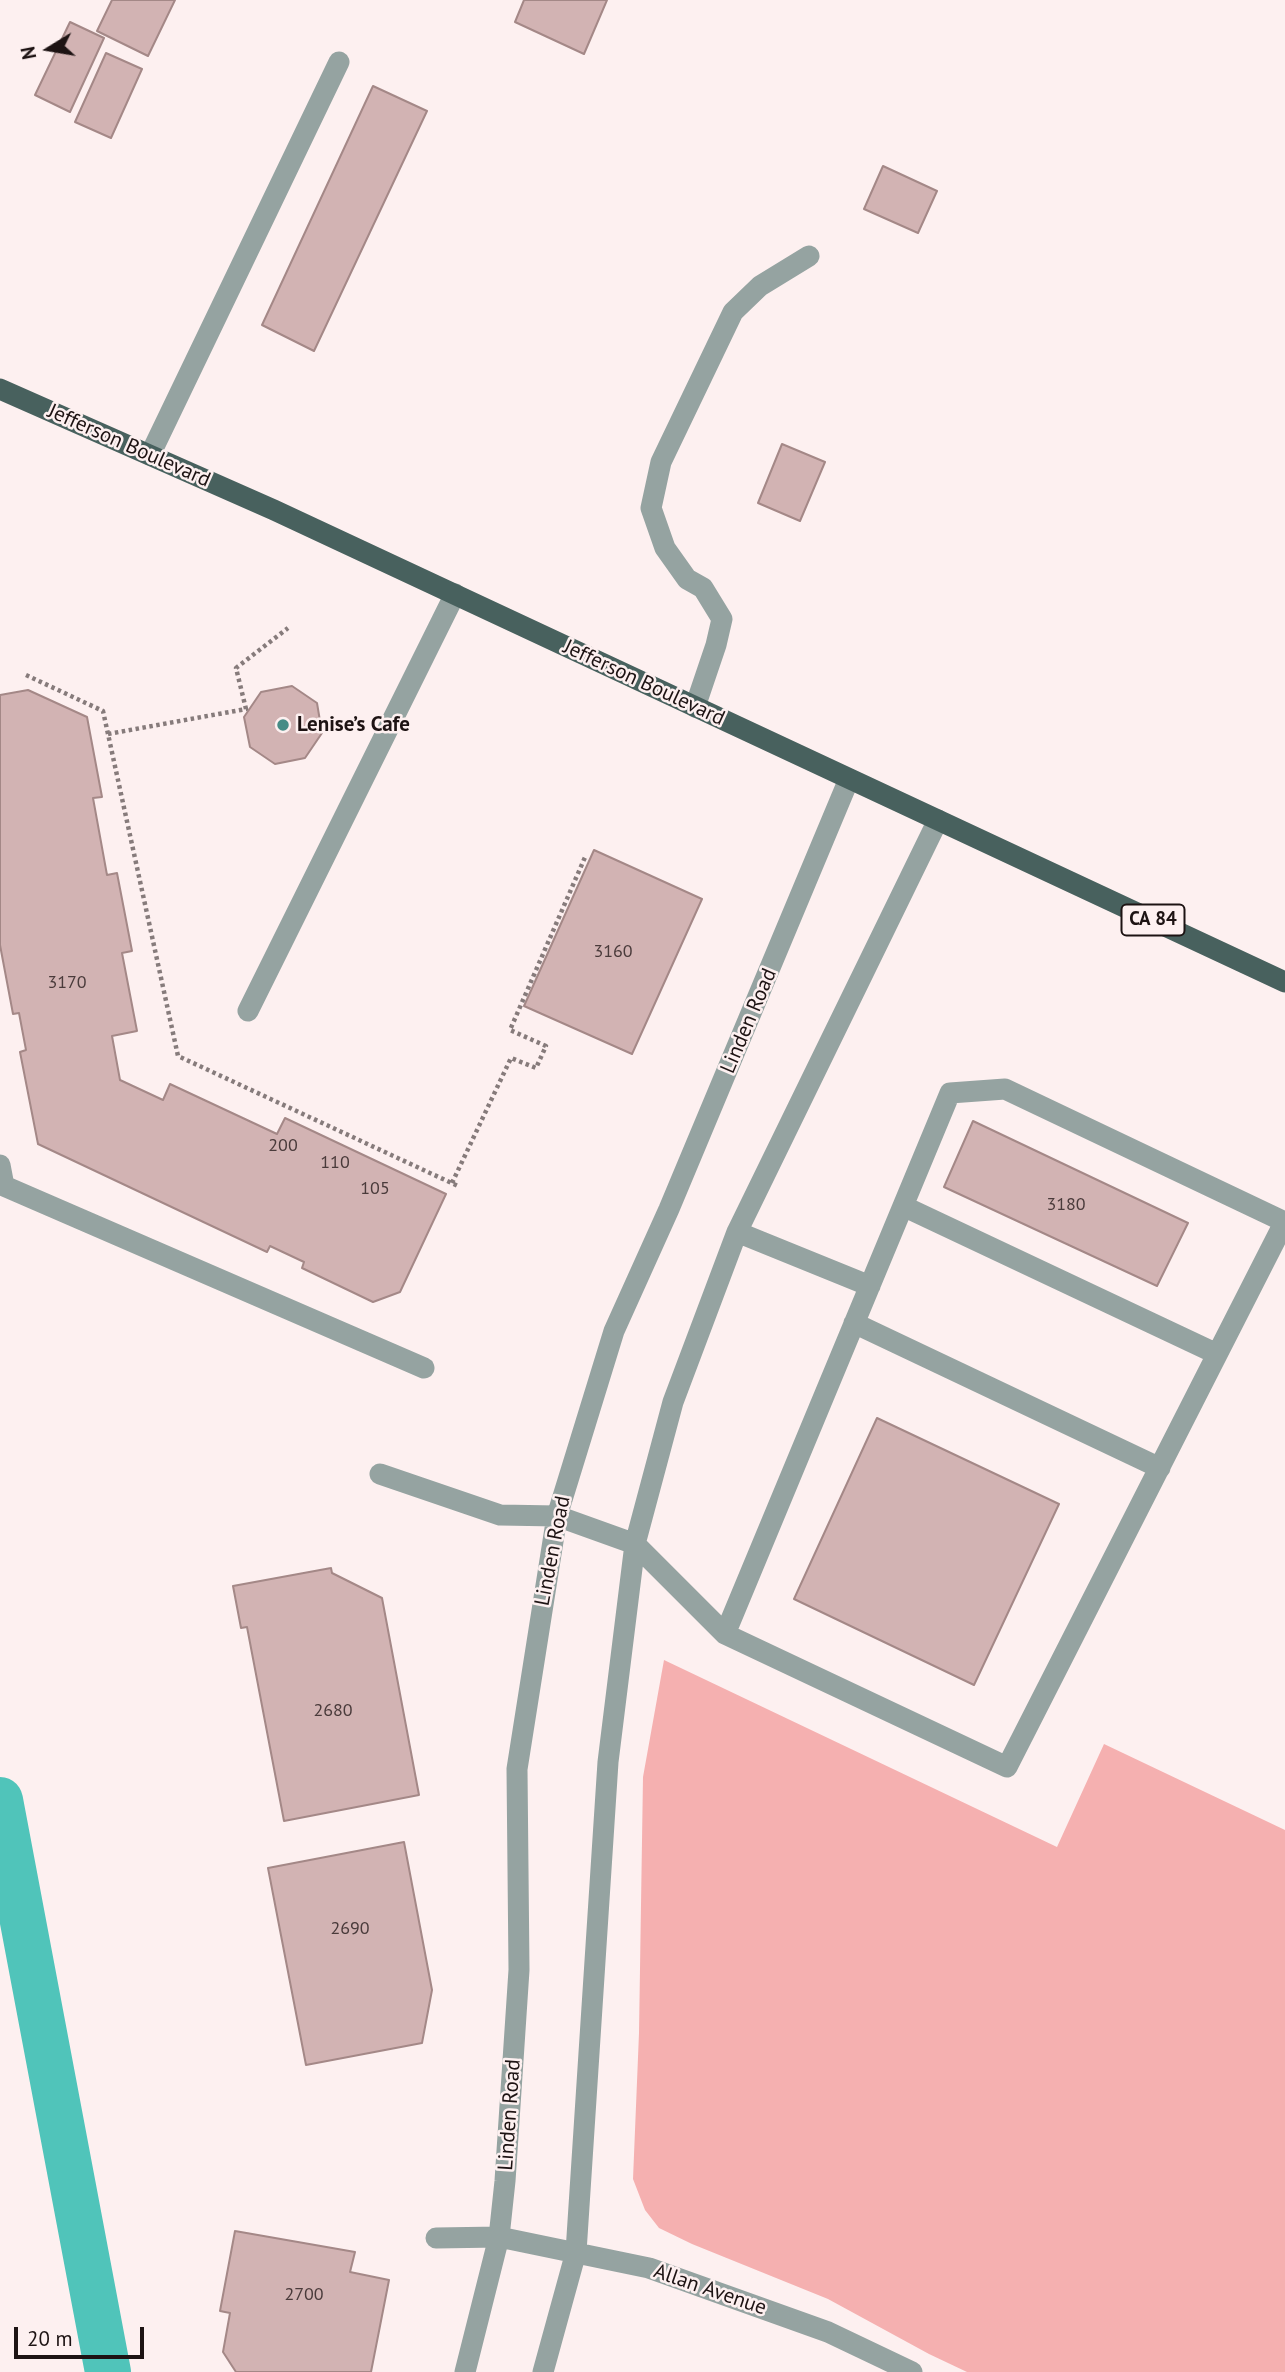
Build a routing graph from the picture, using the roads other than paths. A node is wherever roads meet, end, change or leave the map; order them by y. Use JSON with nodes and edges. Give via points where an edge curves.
{"nodes":[{"id":1,"x":339,"y":62,"type":"dead end"},
{"id":2,"x":810,"y":256,"type":"dead end"},
{"id":3,"x":0,"y":389,"type":"edge"},
{"id":4,"x":150,"y":455,"type":"junction"},
{"id":5,"x":454,"y":594,"type":"junction"},
{"id":6,"x":695,"y":707,"type":"junction"},
{"id":7,"x":849,"y":779,"type":"junction"},
{"id":8,"x":938,"y":820,"type":"junction"},
{"id":9,"x":1285,"y":982,"type":"edge"},
{"id":10,"x":248,"y":1011,"type":"dead end"},
{"id":11,"x":0,"y":1165,"type":"edge"},
{"id":12,"x":903,"y":1206,"type":"junction"},
{"id":13,"x":1285,"y":1221,"type":"edge"},
{"id":14,"x":737,"y":1232,"type":"junction"},
{"id":15,"x":870,"y":1286,"type":"junction"},
{"id":16,"x":854,"y":1323,"type":"junction"},
{"id":17,"x":1217,"y":1354,"type":"junction"},
{"id":18,"x":424,"y":1368,"type":"dead end"},
{"id":19,"x":1160,"y":1468,"type":"junction"},
{"id":20,"x":380,"y":1474,"type":"dead end"},
{"id":21,"x":557,"y":1516,"type":"junction"},
{"id":22,"x":635,"y":1544,"type":"junction"},
{"id":23,"x":725,"y":1634,"type":"junction"},
{"id":24,"x":436,"y":2238,"type":"dead end"},
{"id":25,"x":499,"y":2238,"type":"junction"},
{"id":26,"x":576,"y":2252,"type":"junction"},
{"id":27,"x":465,"y":2372,"type":"edge"},
{"id":28,"x":543,"y":2372,"type":"edge"},
{"id":29,"x":912,"y":2372,"type":"edge"}],
"edges":[{"from":1,"to":4,"type":"street"},
{"from":2,"to":6,"type":"street","via":[[760,286],[733,312],[661,462],[651,508],[665,548],[687,579],[703,589],[722,619]]},
{"from":3,"to":4,"type":"main road","name":"Jefferson Boulevard"},
{"from":4,"to":5,"type":"main road","name":"Jefferson Boulevard"},
{"from":5,"to":6,"type":"main road","name":"Jefferson Boulevard"},
{"from":5,"to":10,"type":"street"},
{"from":6,"to":7,"type":"main road","name":"Jefferson Boulevard"},
{"from":7,"to":8,"type":"main road","name":"Jefferson Boulevard"},
{"from":7,"to":21,"type":"street","name":"Linden Road","via":[[614,1331]]},
{"from":8,"to":9,"type":"main road","name":"Jefferson Boulevard","number":"CA 84"},
{"from":8,"to":14,"type":"street"},
{"from":11,"to":18,"type":"street","via":[[4,1186]]},
{"from":12,"to":13,"type":"street","via":[[950,1093],[1005,1089]]},
{"from":12,"to":15,"type":"street"},
{"from":12,"to":17,"type":"street"},
{"from":13,"to":17,"type":"street"},
{"from":14,"to":15,"type":"street"},
{"from":14,"to":22,"type":"street","via":[[673,1402]]},
{"from":15,"to":16,"type":"street"},
{"from":16,"to":19,"type":"street"},
{"from":16,"to":23,"type":"street"},
{"from":17,"to":19,"type":"street"},
{"from":19,"to":23,"type":"street","via":[[1007,1768]]},
{"from":20,"to":21,"type":"street","via":[[500,1515]]},
{"from":21,"to":22,"type":"street"},
{"from":21,"to":25,"type":"street","name":"Linden Road","via":[[517,1769],[519,1970]]},
{"from":22,"to":23,"type":"street"},
{"from":22,"to":26,"type":"street","via":[[608,1762]]},
{"from":24,"to":25,"type":"street","name":"Allan Avenue"},
{"from":25,"to":26,"type":"street","name":"Allan Avenue"},
{"from":25,"to":27,"type":"street","name":"Linden Road"},
{"from":26,"to":28,"type":"street"},
{"from":26,"to":29,"type":"street","name":"Allan Avenue","via":[[649,2268],[828,2332]]}]}
